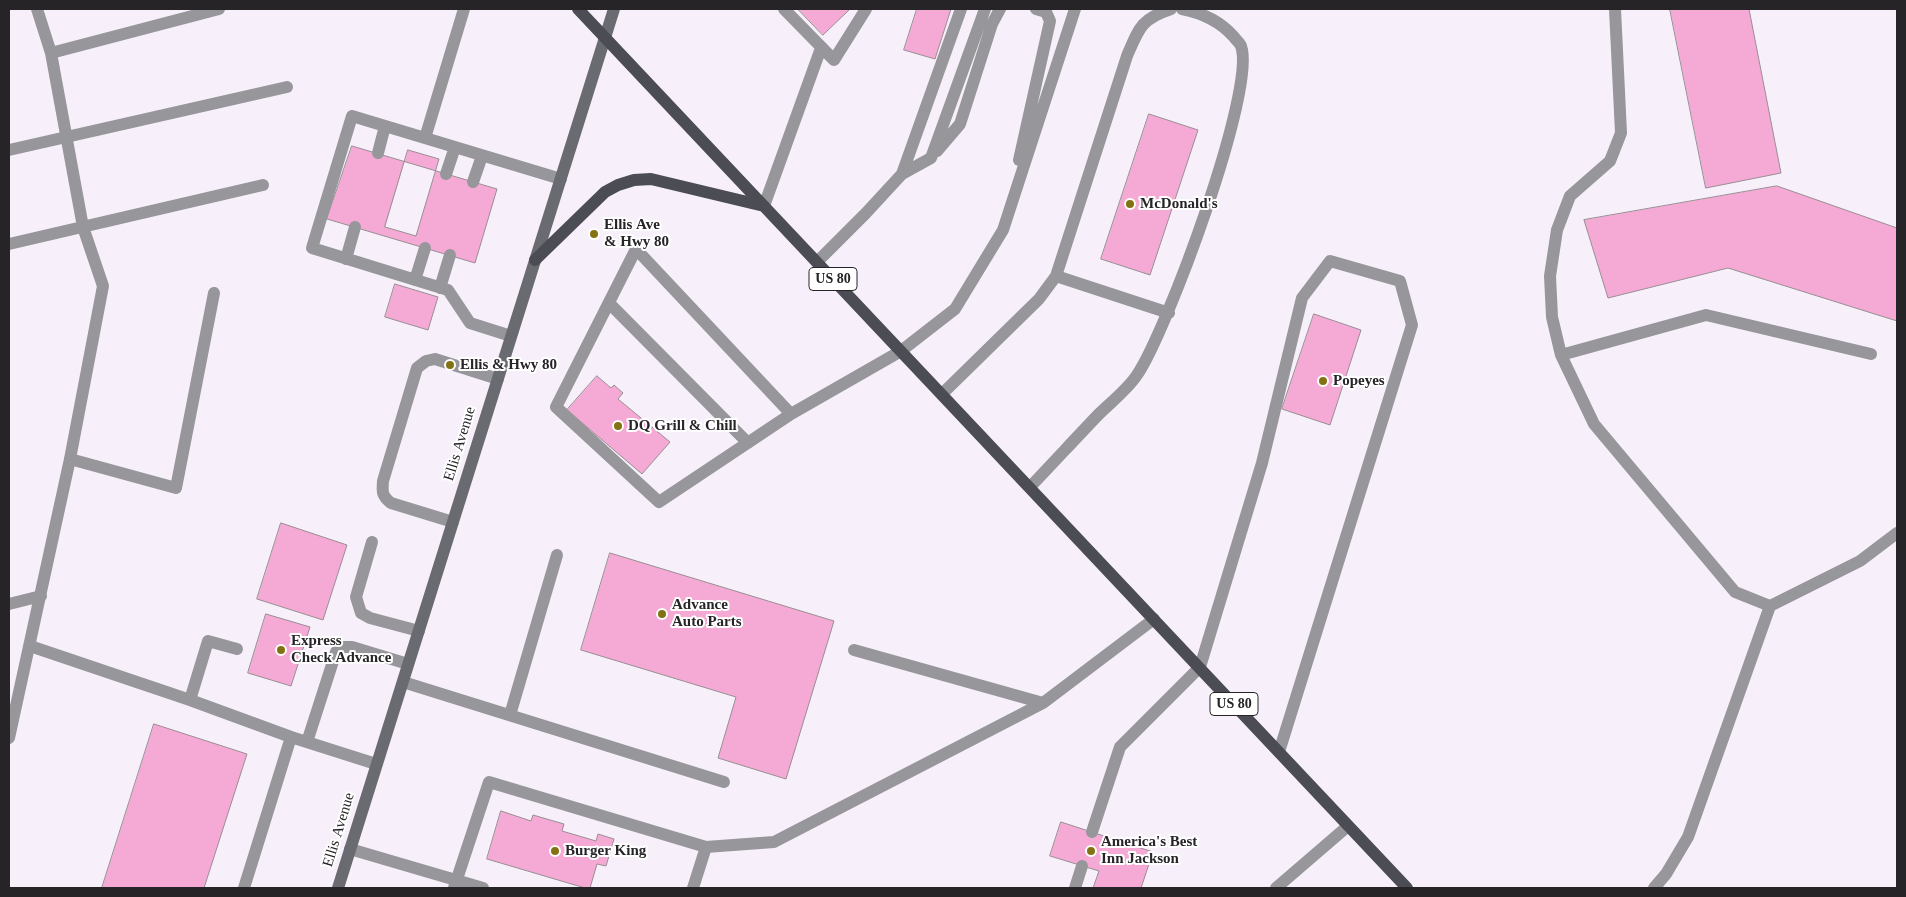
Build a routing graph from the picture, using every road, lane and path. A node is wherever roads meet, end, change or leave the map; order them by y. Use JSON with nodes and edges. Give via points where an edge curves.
{"nodes":[{"id":1,"x":37,"y":9,"type":"edge"},
{"id":2,"x":219,"y":9,"type":"edge"},
{"id":3,"x":464,"y":9,"type":"edge"},
{"id":4,"x":578,"y":9,"type":"edge"},
{"id":5,"x":614,"y":9,"type":"edge"},
{"id":6,"x":866,"y":9,"type":"edge"},
{"id":7,"x":962,"y":9,"type":"edge"},
{"id":8,"x":985,"y":9,"type":"edge"},
{"id":9,"x":1000,"y":9,"type":"edge"},
{"id":10,"x":1036,"y":9,"type":"edge"},
{"id":11,"x":1075,"y":9,"type":"edge"},
{"id":12,"x":1172,"y":9,"type":"edge"},
{"id":13,"x":1182,"y":9,"type":"edge"},
{"id":14,"x":1614,"y":9,"type":"edge"},
{"id":15,"x":791,"y":11,"type":"edge"},
{"id":16,"x":605,"y":37,"type":"junction"},
{"id":17,"x":821,"y":48,"type":"junction"},
{"id":18,"x":50,"y":53,"type":"junction"},
{"id":19,"x":287,"y":87,"type":"dead end"},
{"id":20,"x":386,"y":126,"type":"junction"},
{"id":21,"x":66,"y":137,"type":"junction"},
{"id":22,"x":425,"y":138,"type":"junction"},
{"id":23,"x":455,"y":147,"type":"junction"},
{"id":24,"x":9,"y":150,"type":"edge"},
{"id":25,"x":378,"y":153,"type":"dead end"},
{"id":26,"x":482,"y":156,"type":"junction"},
{"id":27,"x":931,"y":158,"type":"junction"},
{"id":28,"x":446,"y":174,"type":"dead end"},
{"id":29,"x":902,"y":174,"type":"junction"},
{"id":30,"x":561,"y":179,"type":"junction"},
{"id":31,"x":473,"y":182,"type":"dead end"},
{"id":32,"x":263,"y":186,"type":"dead end"},
{"id":33,"x":1014,"y":192,"type":"junction"},
{"id":34,"x":764,"y":206,"type":"junction"},
{"id":35,"x":83,"y":227,"type":"junction"},
{"id":36,"x":356,"y":227,"type":"dead end"},
{"id":37,"x":9,"y":244,"type":"edge"},
{"id":38,"x":425,"y":248,"type":"dead end"},
{"id":39,"x":450,"y":255,"type":"dead end"},
{"id":40,"x":346,"y":259,"type":"junction"},
{"id":41,"x":535,"y":260,"type":"junction"},
{"id":42,"x":817,"y":262,"type":"junction"},
{"id":43,"x":1056,"y":276,"type":"junction"},
{"id":44,"x":415,"y":280,"type":"junction"},
{"id":45,"x":440,"y":288,"type":"junction"},
{"id":46,"x":214,"y":293,"type":"dead end"},
{"id":47,"x":609,"y":303,"type":"junction"},
{"id":48,"x":1169,"y":313,"type":"junction"},
{"id":49,"x":511,"y":336,"type":"junction"},
{"id":50,"x":902,"y":351,"type":"junction"},
{"id":51,"x":1871,"y":354,"type":"dead end"},
{"id":52,"x":1561,"y":356,"type":"junction"},
{"id":53,"x":498,"y":379,"type":"junction"},
{"id":54,"x":942,"y":394,"type":"junction"},
{"id":55,"x":791,"y":414,"type":"junction"},
{"id":56,"x":748,"y":442,"type":"junction"},
{"id":57,"x":70,"y":458,"type":"junction"},
{"id":58,"x":1030,"y":487,"type":"junction"},
{"id":59,"x":453,"y":522,"type":"junction"},
{"id":60,"x":1897,"y":533,"type":"edge"},
{"id":61,"x":372,"y":542,"type":"dead end"},
{"id":62,"x":557,"y":555,"type":"dead end"},
{"id":63,"x":41,"y":596,"type":"junction"},
{"id":64,"x":9,"y":604,"type":"edge"},
{"id":65,"x":1770,"y":606,"type":"junction"},
{"id":66,"x":1154,"y":619,"type":"junction"},
{"id":67,"x":418,"y":631,"type":"junction"},
{"id":68,"x":30,"y":646,"type":"junction"},
{"id":69,"x":237,"y":649,"type":"dead end"},
{"id":70,"x":854,"y":650,"type":"dead end"},
{"id":71,"x":408,"y":664,"type":"junction"},
{"id":72,"x":1200,"y":667,"type":"junction"},
{"id":73,"x":403,"y":682,"type":"junction"},
{"id":74,"x":190,"y":700,"type":"junction"},
{"id":75,"x":13,"y":704,"type":"edge"},
{"id":76,"x":1043,"y":704,"type":"junction"},
{"id":77,"x":510,"y":715,"type":"junction"},
{"id":78,"x":291,"y":737,"type":"junction"},
{"id":79,"x":9,"y":738,"type":"edge"},
{"id":80,"x":307,"y":742,"type":"junction"},
{"id":81,"x":1280,"y":752,"type":"junction"},
{"id":82,"x":376,"y":764,"type":"junction"},
{"id":83,"x":724,"y":782,"type":"dead end"},
{"id":84,"x":1348,"y":826,"type":"junction"},
{"id":85,"x":1092,"y":832,"type":"dead end"},
{"id":86,"x":706,"y":847,"type":"junction"},
{"id":87,"x":350,"y":849,"type":"junction"},
{"id":88,"x":1082,"y":866,"type":"dead end"},
{"id":89,"x":456,"y":884,"type":"edge"},
{"id":90,"x":244,"y":888,"type":"edge"},
{"id":91,"x":338,"y":888,"type":"edge"},
{"id":92,"x":483,"y":888,"type":"edge"},
{"id":93,"x":693,"y":888,"type":"edge"},
{"id":94,"x":1075,"y":888,"type":"edge"},
{"id":95,"x":1276,"y":888,"type":"edge"},
{"id":96,"x":1407,"y":888,"type":"edge"},
{"id":97,"x":1654,"y":888,"type":"edge"}],
"edges":[{"from":1,"to":18,"type":"lane"},
{"from":2,"to":18,"type":"lane"},
{"from":3,"to":22,"type":"lane"},
{"from":4,"to":16,"type":"main road","number":"US 80"},
{"from":5,"to":16,"type":"main road","name":"Ellis Avenue"},
{"from":6,"to":17,"type":"lane","via":[[834,60]]},
{"from":7,"to":29,"type":"lane"},
{"from":8,"to":27,"type":"lane"},
{"from":9,"to":27,"type":"lane","via":[[992,24],[960,124]]},
{"from":10,"to":33,"type":"lane","via":[[1046,12],[1050,21]]},
{"from":11,"to":33,"type":"lane"},
{"from":12,"to":43,"type":"lane","via":[[1153,15],[1138,30]]},
{"from":13,"to":48,"type":"lane","via":[[1200,12],[1225,26],[1241,46],[1243,70],[1233,123]]},
{"from":14,"to":52,"type":"lane","via":[[1621,133],[1610,161],[1570,196],[1557,230],[1550,276],[1552,317]]},
{"from":15,"to":17,"type":"lane"},
{"from":16,"to":30,"type":"main road","name":"Ellis Avenue"},
{"from":16,"to":34,"type":"main road","number":"US 80"},
{"from":17,"to":34,"type":"lane"},
{"from":18,"to":21,"type":"lane"},
{"from":19,"to":21,"type":"lane"},
{"from":20,"to":22,"type":"lane"},
{"from":20,"to":25,"type":"lane"},
{"from":20,"to":40,"type":"lane","via":[[352,116],[312,248]]},
{"from":21,"to":24,"type":"lane"},
{"from":21,"to":35,"type":"lane"},
{"from":22,"to":23,"type":"lane"},
{"from":23,"to":26,"type":"lane"},
{"from":23,"to":28,"type":"lane"},
{"from":26,"to":30,"type":"lane"},
{"from":26,"to":31,"type":"lane"},
{"from":27,"to":29,"type":"lane"},
{"from":29,"to":42,"type":"lane"},
{"from":30,"to":41,"type":"main road","name":"Ellis Avenue"},
{"from":32,"to":35,"type":"lane"},
{"from":33,"to":50,"type":"lane","via":[[1003,230],[955,309]]},
{"from":34,"to":41,"type":"main road","via":[[670,182],[634,180],[604,192]]},
{"from":34,"to":42,"type":"main road","number":"US 80"},
{"from":35,"to":37,"type":"lane"},
{"from":35,"to":57,"type":"lane","via":[[103,286]]},
{"from":36,"to":40,"type":"lane"},
{"from":38,"to":44,"type":"lane"},
{"from":39,"to":45,"type":"lane"},
{"from":40,"to":44,"type":"lane"},
{"from":41,"to":49,"type":"main road","name":"Ellis Avenue"},
{"from":42,"to":50,"type":"main road","number":"US 80"},
{"from":43,"to":48,"type":"lane"},
{"from":43,"to":54,"type":"lane","via":[[1039,299]]},
{"from":44,"to":45,"type":"lane"},
{"from":45,"to":49,"type":"lane","via":[[448,290],[470,323]]},
{"from":46,"to":57,"type":"lane","via":[[176,488]]},
{"from":47,"to":55,"type":"lane","via":[[636,248]]},
{"from":47,"to":56,"type":"lane"},
{"from":47,"to":56,"type":"lane","via":[[556,407],[659,502]]},
{"from":48,"to":58,"type":"lane","via":[[1136,376]]},
{"from":49,"to":53,"type":"main road","name":"Ellis Avenue"},
{"from":50,"to":54,"type":"main road","number":"US 80"},
{"from":50,"to":55,"type":"lane"},
{"from":51,"to":52,"type":"lane","via":[[1706,315]]},
{"from":52,"to":65,"type":"lane","via":[[1594,424],[1735,592]]},
{"from":53,"to":59,"type":"main road","name":"Ellis Avenue"},
{"from":53,"to":59,"type":"lane","via":[[435,359],[418,368],[382,490],[391,503]]},
{"from":54,"to":58,"type":"main road","number":"US 80"},
{"from":55,"to":56,"type":"lane"},
{"from":57,"to":63,"type":"lane"},
{"from":58,"to":66,"type":"main road","number":"US 80"},
{"from":59,"to":67,"type":"main road","name":"Ellis Avenue"},
{"from":60,"to":65,"type":"lane","via":[[1860,561]]},
{"from":61,"to":67,"type":"lane","via":[[356,597],[361,613]]},
{"from":62,"to":77,"type":"lane"},
{"from":63,"to":64,"type":"lane"},
{"from":63,"to":68,"type":"lane"},
{"from":65,"to":97,"type":"lane","via":[[1688,838]]},
{"from":66,"to":72,"type":"main road","number":"US 80"},
{"from":66,"to":76,"type":"lane"},
{"from":67,"to":71,"type":"main road","name":"Ellis Avenue"},
{"from":68,"to":74,"type":"lane"},
{"from":68,"to":75,"type":"lane"},
{"from":69,"to":74,"type":"lane","via":[[208,641]]},
{"from":70,"to":76,"type":"lane"},
{"from":71,"to":73,"type":"main road","name":"Ellis Avenue"},
{"from":71,"to":80,"type":"lane","via":[[343,646],[336,652]]},
{"from":72,"to":81,"type":"main road","number":"US 80"},
{"from":72,"to":81,"type":"lane","via":[[1262,463],[1302,298],[1330,261],[1400,281],[1412,325]]},
{"from":72,"to":85,"type":"lane","via":[[1120,747]]},
{"from":73,"to":77,"type":"lane"},
{"from":73,"to":82,"type":"main road","name":"Ellis Avenue"},
{"from":74,"to":78,"type":"lane"},
{"from":75,"to":79,"type":"lane"},
{"from":76,"to":86,"type":"lane","via":[[774,842]]},
{"from":77,"to":83,"type":"lane"},
{"from":78,"to":80,"type":"lane"},
{"from":78,"to":90,"type":"lane"},
{"from":80,"to":82,"type":"lane"},
{"from":81,"to":84,"type":"main road","number":"US 80"},
{"from":82,"to":87,"type":"main road","name":"Ellis Avenue"},
{"from":84,"to":95,"type":"lane"},
{"from":84,"to":96,"type":"main road","number":"US 80"},
{"from":86,"to":89,"type":"lane","via":[[489,782]]},
{"from":86,"to":93,"type":"lane"},
{"from":87,"to":89,"type":"lane"},
{"from":87,"to":91,"type":"main road","name":"Ellis Avenue"},
{"from":88,"to":94,"type":"lane"},
{"from":89,"to":92,"type":"lane"}]}
